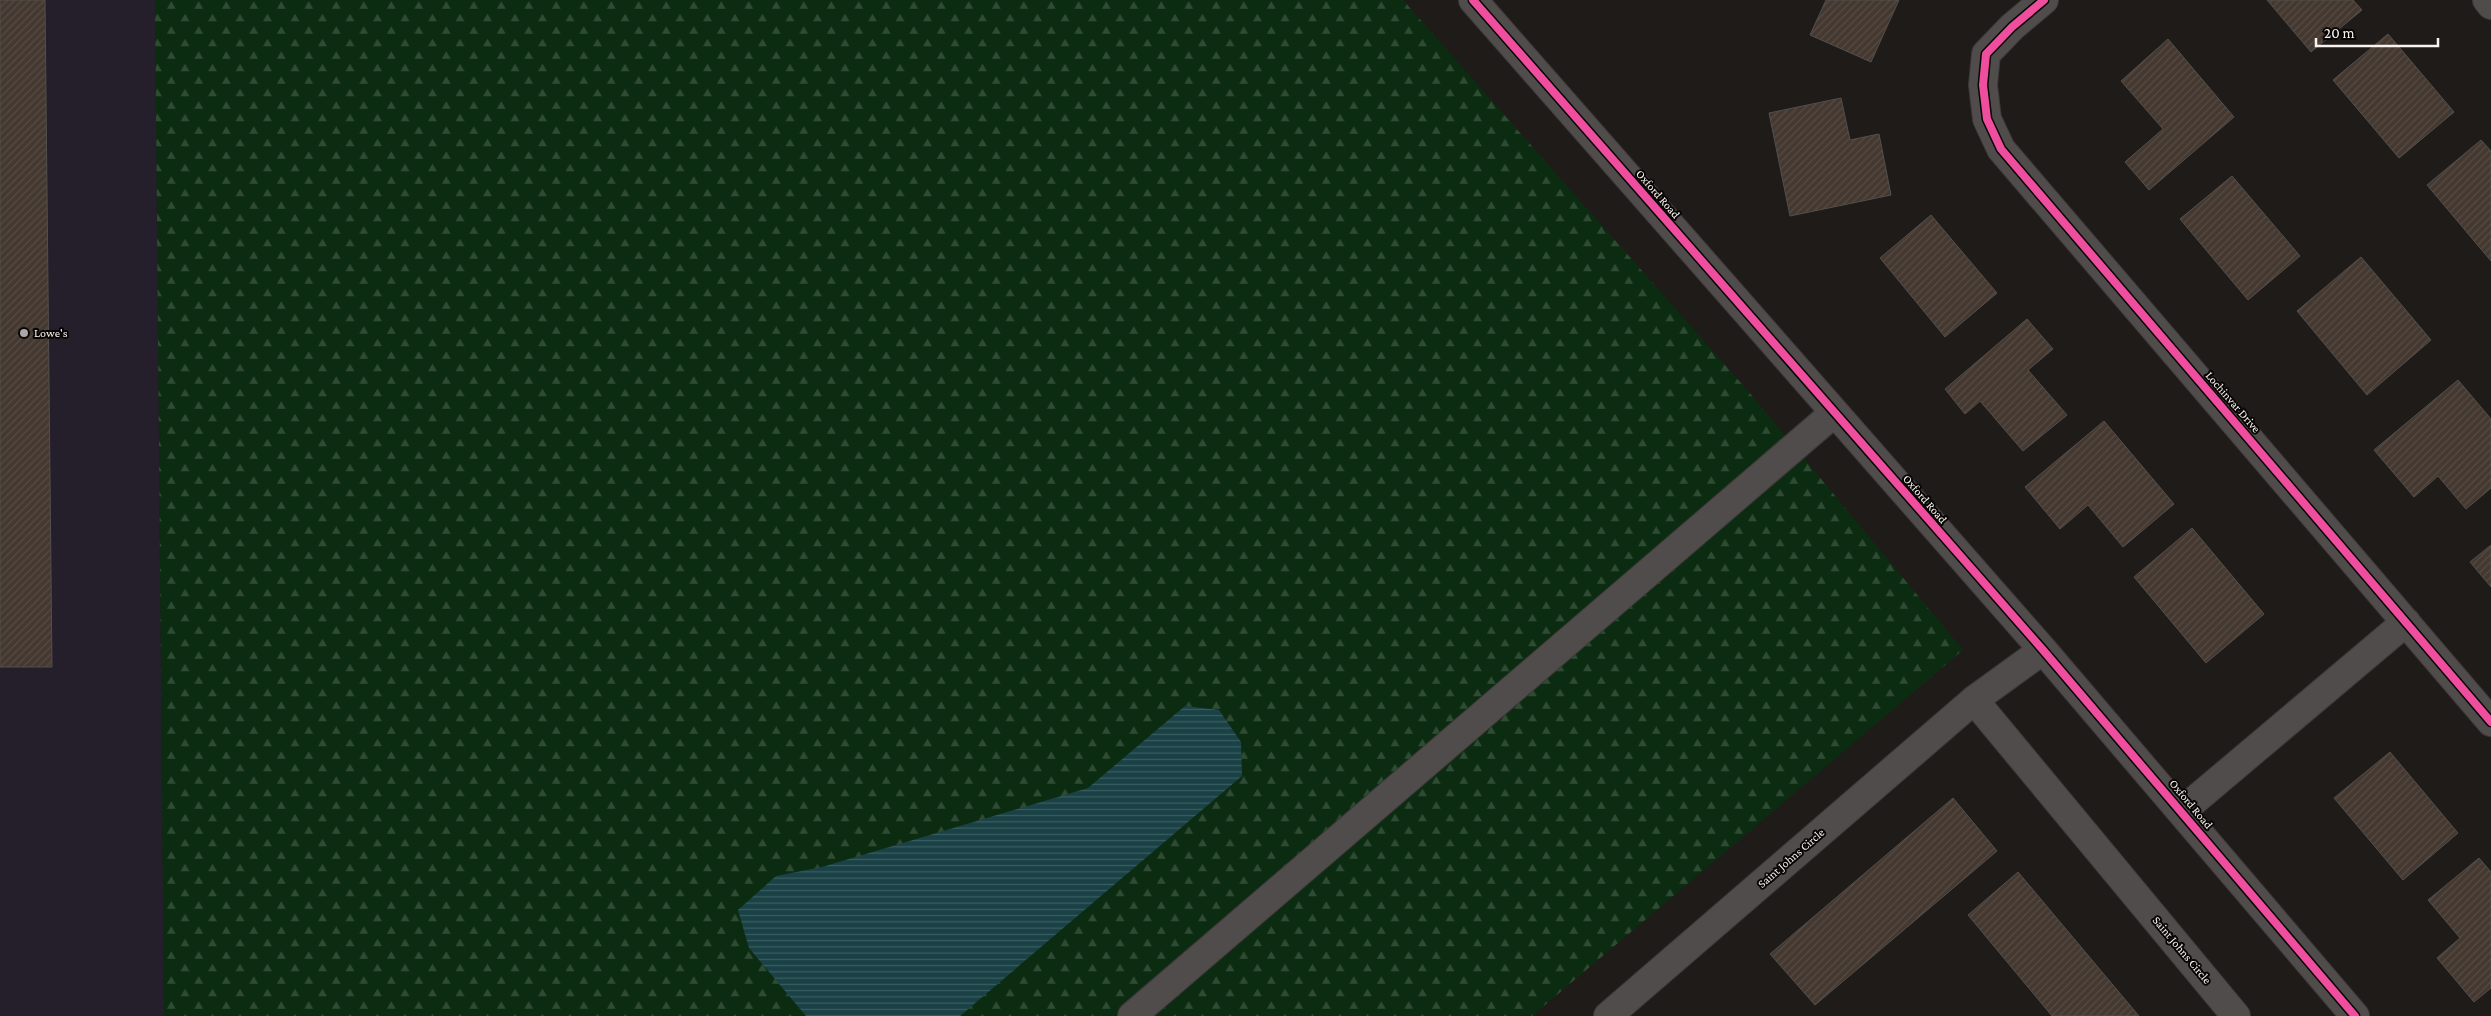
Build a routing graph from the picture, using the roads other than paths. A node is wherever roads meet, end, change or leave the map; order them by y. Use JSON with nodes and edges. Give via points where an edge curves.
{"nodes":[{"id":1,"x":1473,"y":0,"type":"edge"},
{"id":2,"x":2044,"y":0,"type":"edge"},
{"id":3,"x":2486,"y":0,"type":"edge"},
{"id":4,"x":2491,"y":5,"type":"edge"},
{"id":5,"x":1834,"y":413,"type":"junction"},
{"id":6,"x":2406,"y":622,"type":"junction"},
{"id":7,"x":2043,"y":650,"type":"junction"},
{"id":8,"x":1974,"y":700,"type":"junction"},
{"id":9,"x":2491,"y":722,"type":"edge"},
{"id":10,"x":2182,"y":811,"type":"junction"},
{"id":11,"x":1132,"y":1016,"type":"edge"},
{"id":12,"x":1608,"y":1016,"type":"edge"},
{"id":13,"x":2236,"y":1016,"type":"edge"},
{"id":14,"x":2355,"y":1016,"type":"edge"}],
"edges":[{"from":1,"to":5,"type":"street","name":"Oxford Road"},
{"from":2,"to":6,"type":"street","name":"Lochinvar Drive","via":[[1986,54],[1983,85],[1987,120],[2001,149]]},
{"from":3,"to":4,"type":"street"},
{"from":5,"to":7,"type":"street","name":"Oxford Road"},
{"from":5,"to":11,"type":"street"},
{"from":6,"to":9,"type":"street","name":"Lochinvar Drive"},
{"from":6,"to":10,"type":"street"},
{"from":7,"to":8,"type":"street","name":"Saint Johns Circle"},
{"from":7,"to":10,"type":"street","name":"Oxford Road"},
{"from":8,"to":12,"type":"street","name":"Saint Johns Circle"},
{"from":8,"to":13,"type":"street","name":"Saint Johns Circle"},
{"from":10,"to":14,"type":"street","name":"Oxford Road"}]}
